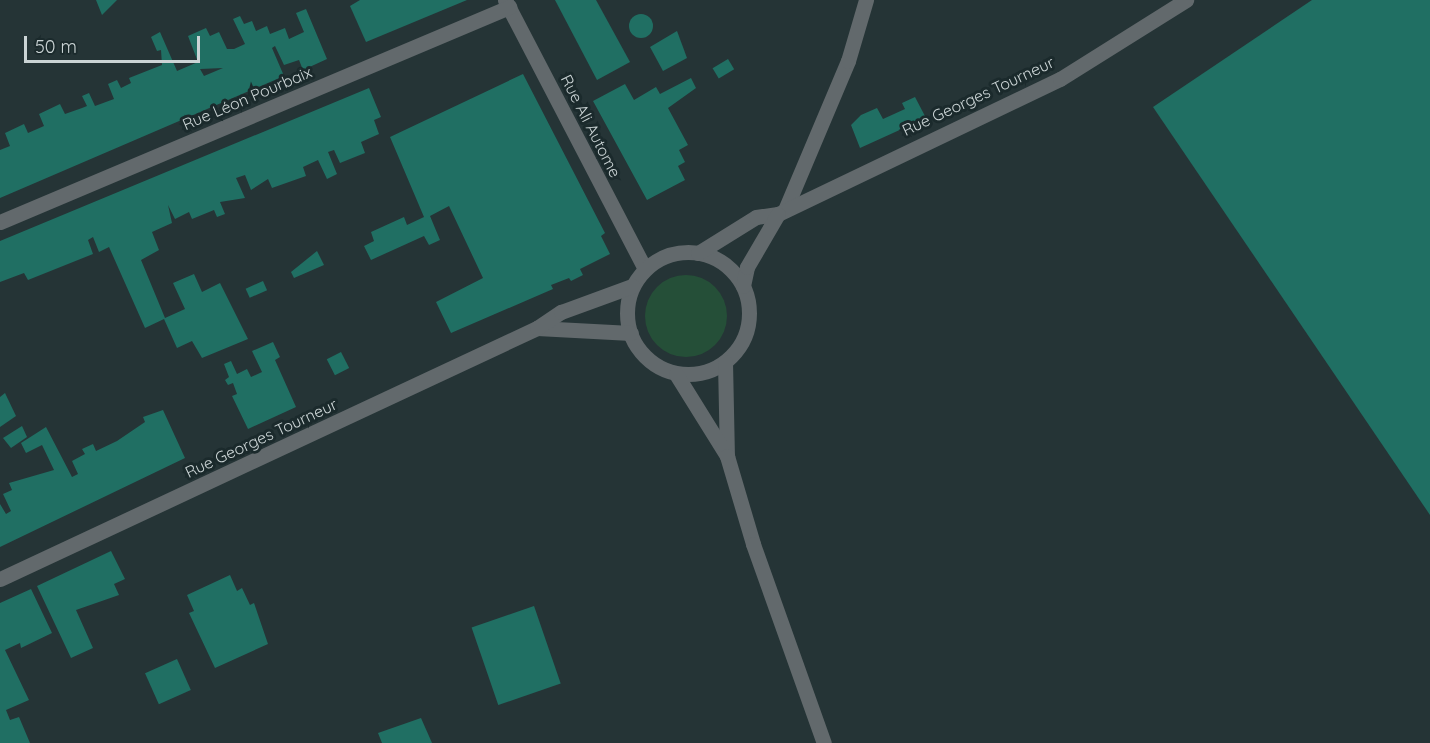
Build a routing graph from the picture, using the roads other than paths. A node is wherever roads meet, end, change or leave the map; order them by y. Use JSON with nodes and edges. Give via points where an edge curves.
{"nodes":[{"id":1,"x":866,"y":0,"type":"edge"},
{"id":2,"x":1186,"y":0,"type":"edge"},
{"id":3,"x":507,"y":4,"type":"edge"},
{"id":4,"x":781,"y":212,"type":"junction"},
{"id":5,"x":0,"y":222,"type":"edge"},
{"id":6,"x":698,"y":253,"type":"junction"},
{"id":7,"x":645,"y":269,"type":"junction"},
{"id":8,"x":632,"y":286,"type":"junction"},
{"id":9,"x":743,"y":286,"type":"junction"},
{"id":10,"x":537,"y":328,"type":"junction"},
{"id":11,"x":631,"y":333,"type":"junction"},
{"id":12,"x":725,"y":362,"type":"junction"},
{"id":13,"x":676,"y":374,"type":"junction"},
{"id":14,"x":727,"y":456,"type":"junction"},
{"id":15,"x":0,"y":579,"type":"edge"},
{"id":16,"x":824,"y":743,"type":"edge"}],
"edges":[{"from":1,"to":4,"type":"street","via":[[848,61]]},
{"from":2,"to":4,"type":"street","name":"Rue Georges Tourneur","via":[[1060,79]]},
{"from":3,"to":5,"type":"street","name":"Rue Léon Pourbaix"},
{"from":3,"to":7,"type":"street","name":"Rue Ali Autome"},
{"from":4,"to":6,"type":"street","name":"Rue Georges Tourneur","via":[[756,217]]},
{"from":4,"to":9,"type":"street","via":[[756,247]]},
{"from":6,"to":7,"type":"street","via":[[662,257]]},
{"from":6,"to":9,"type":"street","via":[[723,262]]},
{"from":7,"to":8,"type":"street"},
{"from":8,"to":10,"type":"street","name":"Rue Georges Tourneur","via":[[561,312]]},
{"from":8,"to":11,"type":"street","via":[[627,306]]},
{"from":9,"to":12,"type":"street","via":[[750,311],[747,331]]},
{"from":10,"to":11,"type":"street","name":"Rue Georges Tourneur"},
{"from":10,"to":15,"type":"street","name":"Rue Georges Tourneur"},
{"from":11,"to":13,"type":"street","via":[[651,362]]},
{"from":12,"to":13,"type":"street","via":[[708,371]]},
{"from":12,"to":14,"type":"street"},
{"from":13,"to":14,"type":"street"},
{"from":14,"to":16,"type":"street","via":[[753,544]]}]}
